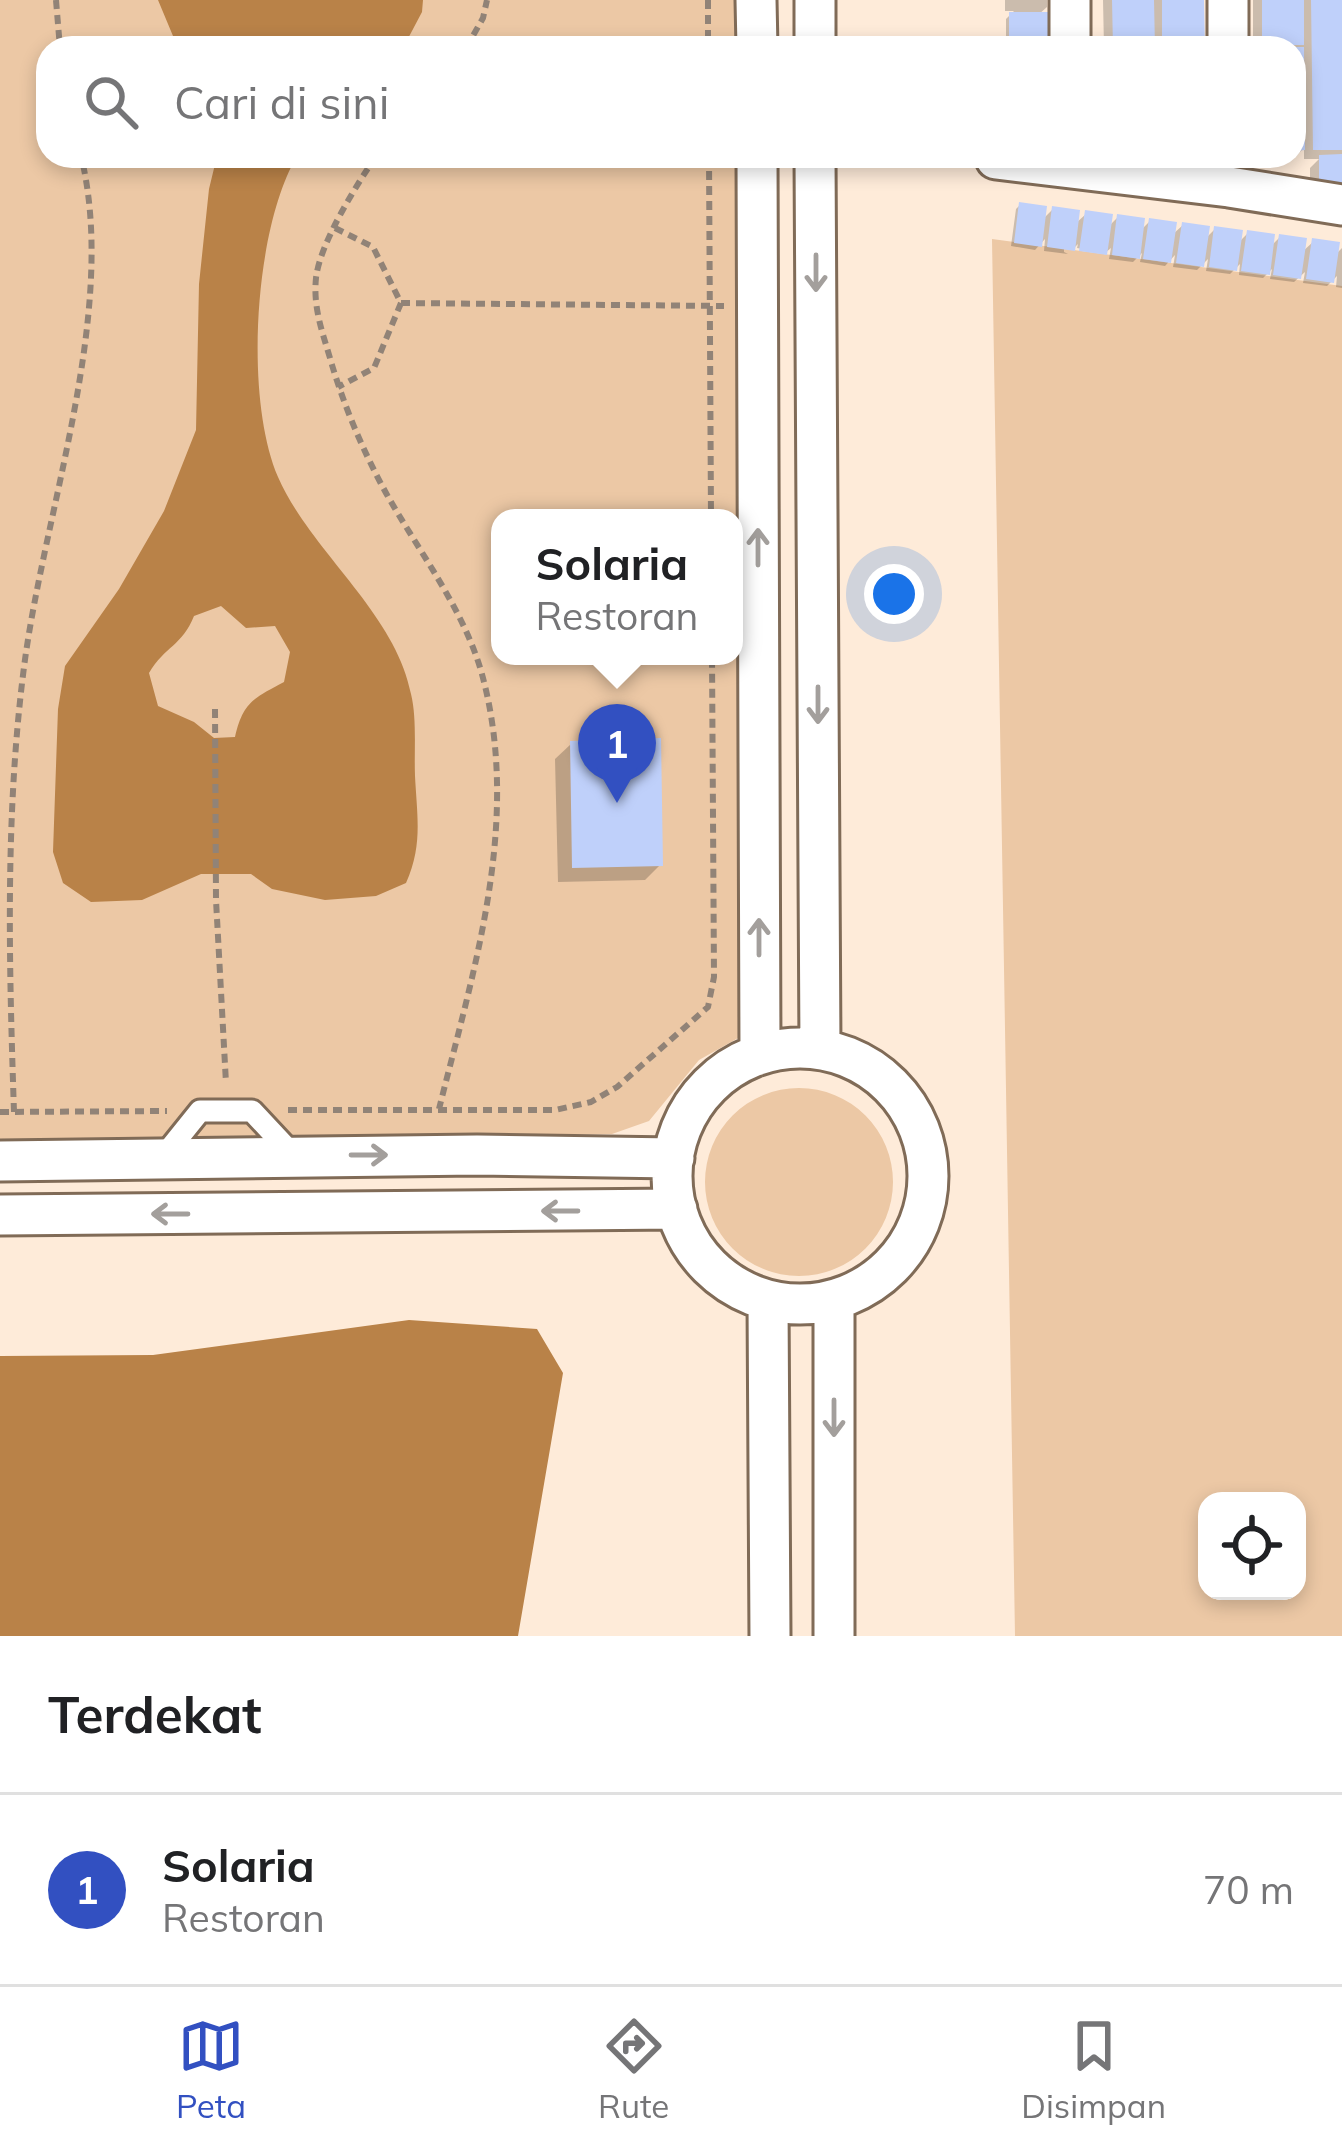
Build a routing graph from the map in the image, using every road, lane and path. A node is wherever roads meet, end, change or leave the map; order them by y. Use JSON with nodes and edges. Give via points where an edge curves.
{"nodes":[{"id":1,"x":56,"y":0,"type":"edge"},
{"id":2,"x":487,"y":0,"type":"edge"},
{"id":3,"x":708,"y":0,"type":"edge"},
{"id":4,"x":757,"y":0,"type":"edge"},
{"id":5,"x":814,"y":0,"type":"edge"},
{"id":6,"x":1070,"y":0,"type":"edge"},
{"id":7,"x":1228,"y":0,"type":"edge"},
{"id":8,"x":59,"y":36,"type":"edge"},
{"id":9,"x":473,"y":36,"type":"edge"},
{"id":10,"x":708,"y":36,"type":"edge"},
{"id":11,"x":757,"y":36,"type":"edge"},
{"id":12,"x":815,"y":36,"type":"edge"},
{"id":13,"x":1070,"y":36,"type":"edge"},
{"id":14,"x":1228,"y":36,"type":"edge"},
{"id":15,"x":84,"y":168,"type":"edge"},
{"id":16,"x":368,"y":168,"type":"edge"},
{"id":17,"x":709,"y":168,"type":"edge"},
{"id":18,"x":757,"y":168,"type":"edge"},
{"id":19,"x":815,"y":168,"type":"edge"},
{"id":20,"x":1159,"y":168,"type":"edge"},
{"id":21,"x":1229,"y":172,"type":"edge"},
{"id":22,"x":1342,"y":205,"type":"edge"},
{"id":23,"x":335,"y":228,"type":"junction"},
{"id":24,"x":401,"y":303,"type":"junction"},
{"id":25,"x":710,"y":306,"type":"junction"},
{"id":26,"x":757,"y":306,"type":"junction"},
{"id":27,"x":338,"y":387,"type":"junction"},
{"id":28,"x":711,"y":509,"type":"edge"},
{"id":29,"x":712,"y":665,"type":"edge"},
{"id":30,"x":215,"y":709,"type":"dead end"},
{"id":31,"x":820,"y":1048,"type":"junction"},
{"id":32,"x":760,"y":1054,"type":"junction"},
{"id":33,"x":439,"y":1109,"type":"junction"},
{"id":34,"x":200,"y":1111,"type":"junction"},
{"id":35,"x":228,"y":1111,"type":"junction"},
{"id":36,"x":252,"y":1111,"type":"junction"},
{"id":37,"x":0,"y":1112,"type":"edge"},
{"id":38,"x":14,"y":1112,"type":"junction"},
{"id":39,"x":163,"y":1156,"type":"junction"},
{"id":40,"x":294,"y":1156,"type":"junction"},
{"id":41,"x":674,"y":1158,"type":"junction"},
{"id":42,"x":0,"y":1161,"type":"edge"},
{"id":43,"x":676,"y":1209,"type":"junction"},
{"id":44,"x":0,"y":1215,"type":"edge"},
{"id":45,"x":834,"y":1300,"type":"junction"},
{"id":46,"x":768,"y":1301,"type":"junction"},
{"id":47,"x":770,"y":1636,"type":"edge"},
{"id":48,"x":834,"y":1636,"type":"edge"}],
"edges":[{"from":1,"to":8,"type":"path"},
{"from":2,"to":9,"type":"path"},
{"from":3,"to":10,"type":"path"},
{"from":4,"to":11,"type":"street"},
{"from":5,"to":12,"type":"street"},
{"from":6,"to":13,"type":"street"},
{"from":7,"to":14,"type":"street"},
{"from":15,"to":38,"type":"path","via":[[91,270],[80,370],[24,664],[12,799]]},
{"from":16,"to":23,"type":"path"},
{"from":17,"to":25,"type":"path"},
{"from":18,"to":26,"type":"street"},
{"from":19,"to":31,"type":"street","one_way":true},
{"from":20,"to":21,"type":"street"},
{"from":21,"to":22,"type":"street"},
{"from":23,"to":24,"type":"path","via":[[374,247]]},
{"from":23,"to":27,"type":"path","via":[[316,273],[315,309]]},
{"from":24,"to":25,"type":"path"},
{"from":24,"to":27,"type":"path","via":[[374,368]]},
{"from":25,"to":26,"type":"path"},
{"from":25,"to":28,"type":"path"},
{"from":32,"to":26,"type":"street","one_way":true},
{"from":27,"to":33,"type":"path","via":[[483,676],[494,741],[496,856]]},
{"from":29,"to":33,"type":"path","via":[[708,1007],[591,1102],[555,1110]]},
{"from":30,"to":35,"type":"path"},
{"from":31,"to":32,"type":"street"},
{"from":31,"to":45,"type":"street","via":[[851,1058],[901,1096],[927,1155],[928,1187],[908,1246],[863,1289]]},
{"from":32,"to":41,"type":"street","via":[[718,1077],[688,1113]]},
{"from":33,"to":36,"type":"path"},
{"from":34,"to":35,"type":"lane"},
{"from":34,"to":38,"type":"path"},
{"from":34,"to":39,"type":"lane"},
{"from":35,"to":36,"type":"lane"},
{"from":36,"to":40,"type":"lane"},
{"from":37,"to":38,"type":"path"},
{"from":39,"to":40,"type":"street"},
{"from":39,"to":42,"type":"street"},
{"from":40,"to":41,"type":"street","one_way":true},
{"from":41,"to":43,"type":"street"},
{"from":43,"to":44,"type":"street","one_way":true},
{"from":43,"to":46,"type":"street","via":[[710,1268]]},
{"from":45,"to":46,"type":"street"},
{"from":45,"to":48,"type":"street","one_way":true},
{"from":46,"to":47,"type":"street"}]}
